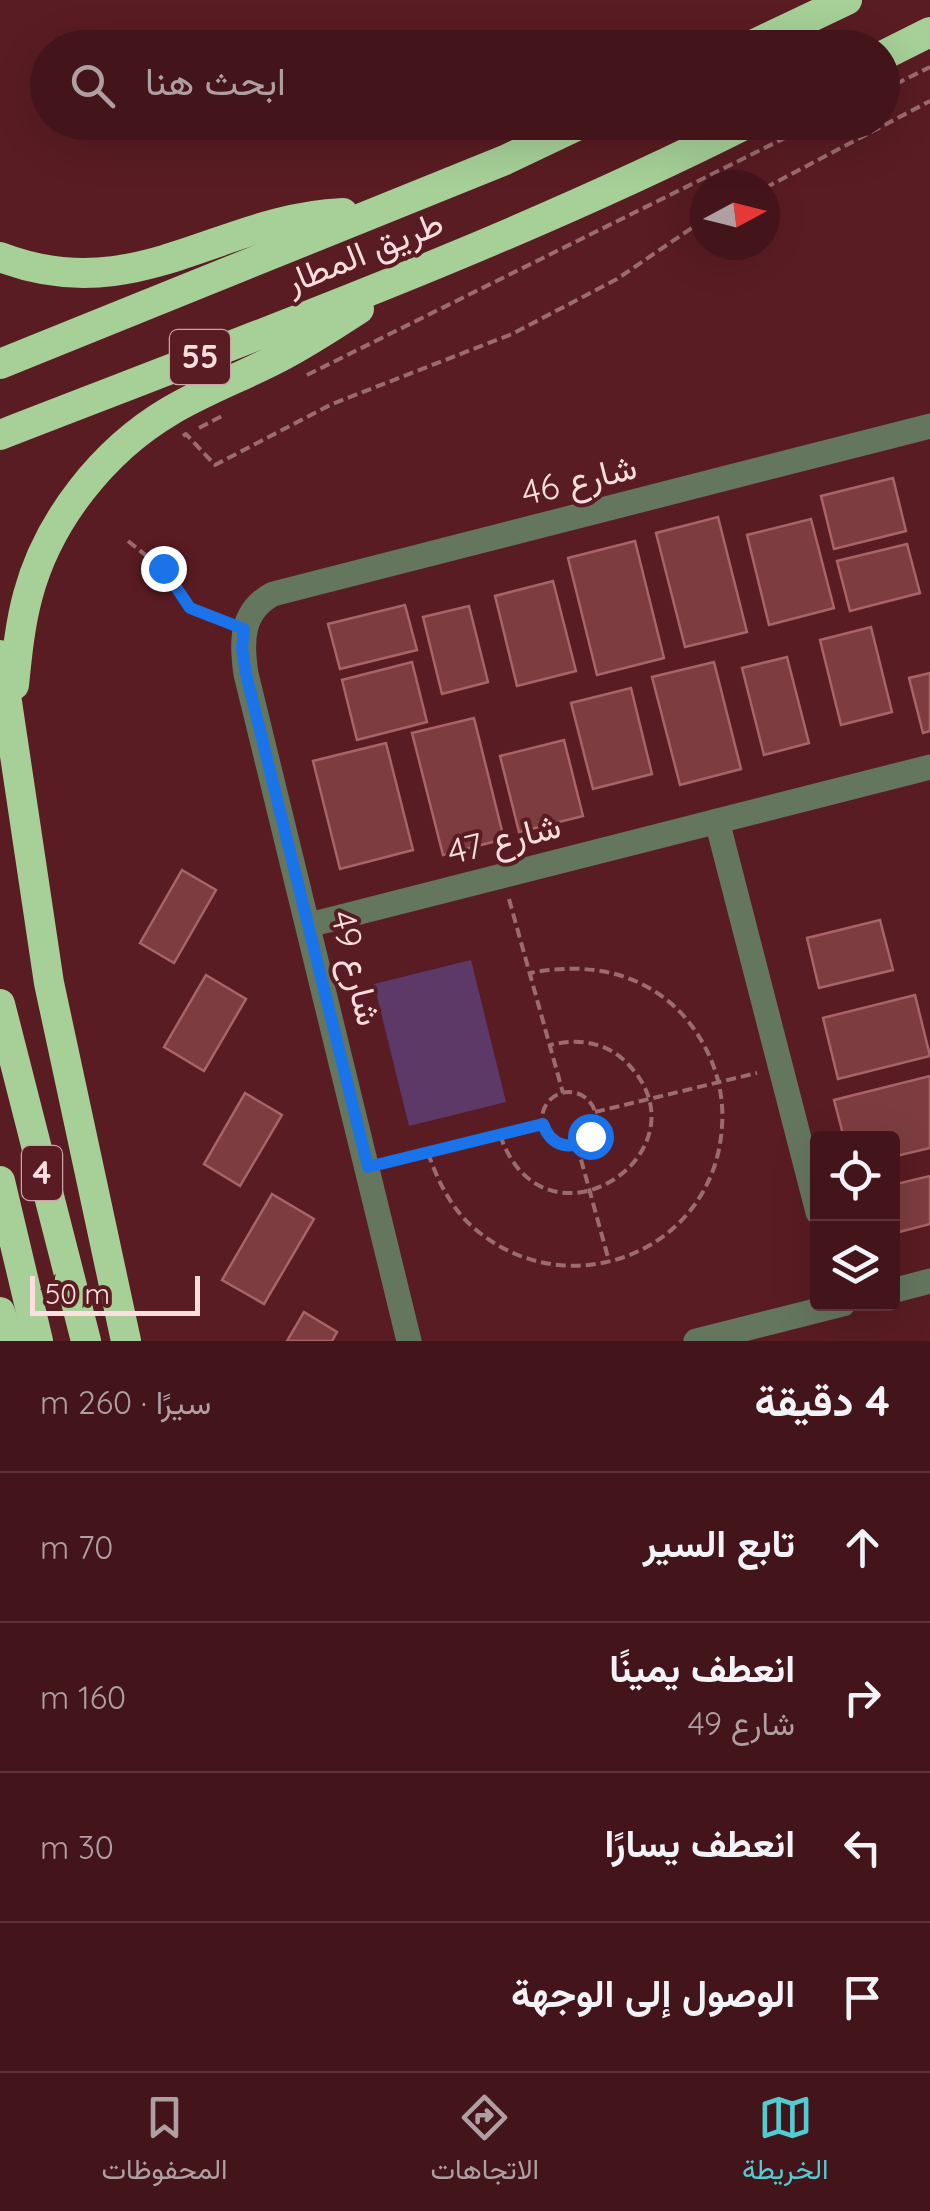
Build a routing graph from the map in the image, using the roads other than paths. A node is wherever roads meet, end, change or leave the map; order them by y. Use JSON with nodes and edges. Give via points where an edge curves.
{"nodes":[{"id":1,"x":846,"y":0,"type":"edge"},
{"id":2,"x":784,"y":30,"type":"edge"},
{"id":3,"x":930,"y":32,"type":"edge"},
{"id":4,"x":900,"y":47,"type":"edge"},
{"id":5,"x":547,"y":140,"type":"edge"},
{"id":6,"x":715,"y":140,"type":"edge"},
{"id":7,"x":366,"y":214,"type":"junction"},
{"id":8,"x":0,"y":257,"type":"edge"},
{"id":9,"x":400,"y":280,"type":"junction"},
{"id":10,"x":0,"y":364,"type":"edge"},
{"id":11,"x":930,"y":426,"type":"edge"},
{"id":12,"x":0,"y":435,"type":"edge"},
{"id":13,"x":247,"y":620,"type":"joint"},
{"id":14,"x":0,"y":654,"type":"edge"},
{"id":15,"x":5,"y":713,"type":"edge"},
{"id":16,"x":930,"y":766,"type":"edge"},
{"id":17,"x":717,"y":821,"type":"junction"},
{"id":18,"x":309,"y":925,"type":"junction"},
{"id":19,"x":0,"y":1004,"type":"edge"},
{"id":20,"x":810,"y":1181,"type":"edge"},
{"id":21,"x":0,"y":1182,"type":"edge"},
{"id":22,"x":930,"y":1281,"type":"edge"},
{"id":23,"x":900,"y":1289,"type":"edge"},
{"id":24,"x":814,"y":1311,"type":"edge"},
{"id":25,"x":0,"y":1312,"type":"edge"},
{"id":26,"x":10,"y":1341,"type":"edge"},
{"id":27,"x":38,"y":1341,"type":"edge"},
{"id":28,"x":86,"y":1341,"type":"edge"},
{"id":29,"x":126,"y":1341,"type":"edge"},
{"id":30,"x":409,"y":1341,"type":"edge"},
{"id":31,"x":696,"y":1341,"type":"edge"}],
"edges":[{"from":1,"to":2,"type":"highway"},
{"from":3,"to":4,"type":"highway"},
{"from":5,"to":7,"type":"highway","name":"طريق المطار","number":"55"},
{"from":6,"to":9,"type":"highway","name":"طريق المطار","number":"55"},
{"from":7,"to":8,"type":"highway","via":[[295,218],[123,270],[59,272]]},
{"from":7,"to":10,"type":"highway","name":"طريق المطار","number":"55"},
{"from":9,"to":12,"type":"highway","name":"طريق المطار","number":"55"},
{"from":9,"to":15,"type":"highway","via":[[281,356],[172,409],[106,461],[55,532],[28,592]]},
{"from":11,"to":13,"type":"street","name":"شارع 46","via":[[273,594]]},
{"from":13,"to":18,"type":"street","name":"شارع 49","via":[[246,674]]},
{"from":14,"to":15,"type":"highway"},
{"from":15,"to":29,"type":"highway","via":[[52,1001]]},
{"from":16,"to":17,"type":"street","name":"شارع 47"},
{"from":17,"to":18,"type":"street","name":"شارع 47"},
{"from":17,"to":20,"type":"street"},
{"from":18,"to":30,"type":"street","name":"شارع 49"},
{"from":19,"to":28,"type":"highway","number":"4"},
{"from":21,"to":27,"type":"highway","number":"4"},
{"from":22,"to":23,"type":"street"},
{"from":24,"to":31,"type":"street"},
{"from":25,"to":26,"type":"highway"}]}
